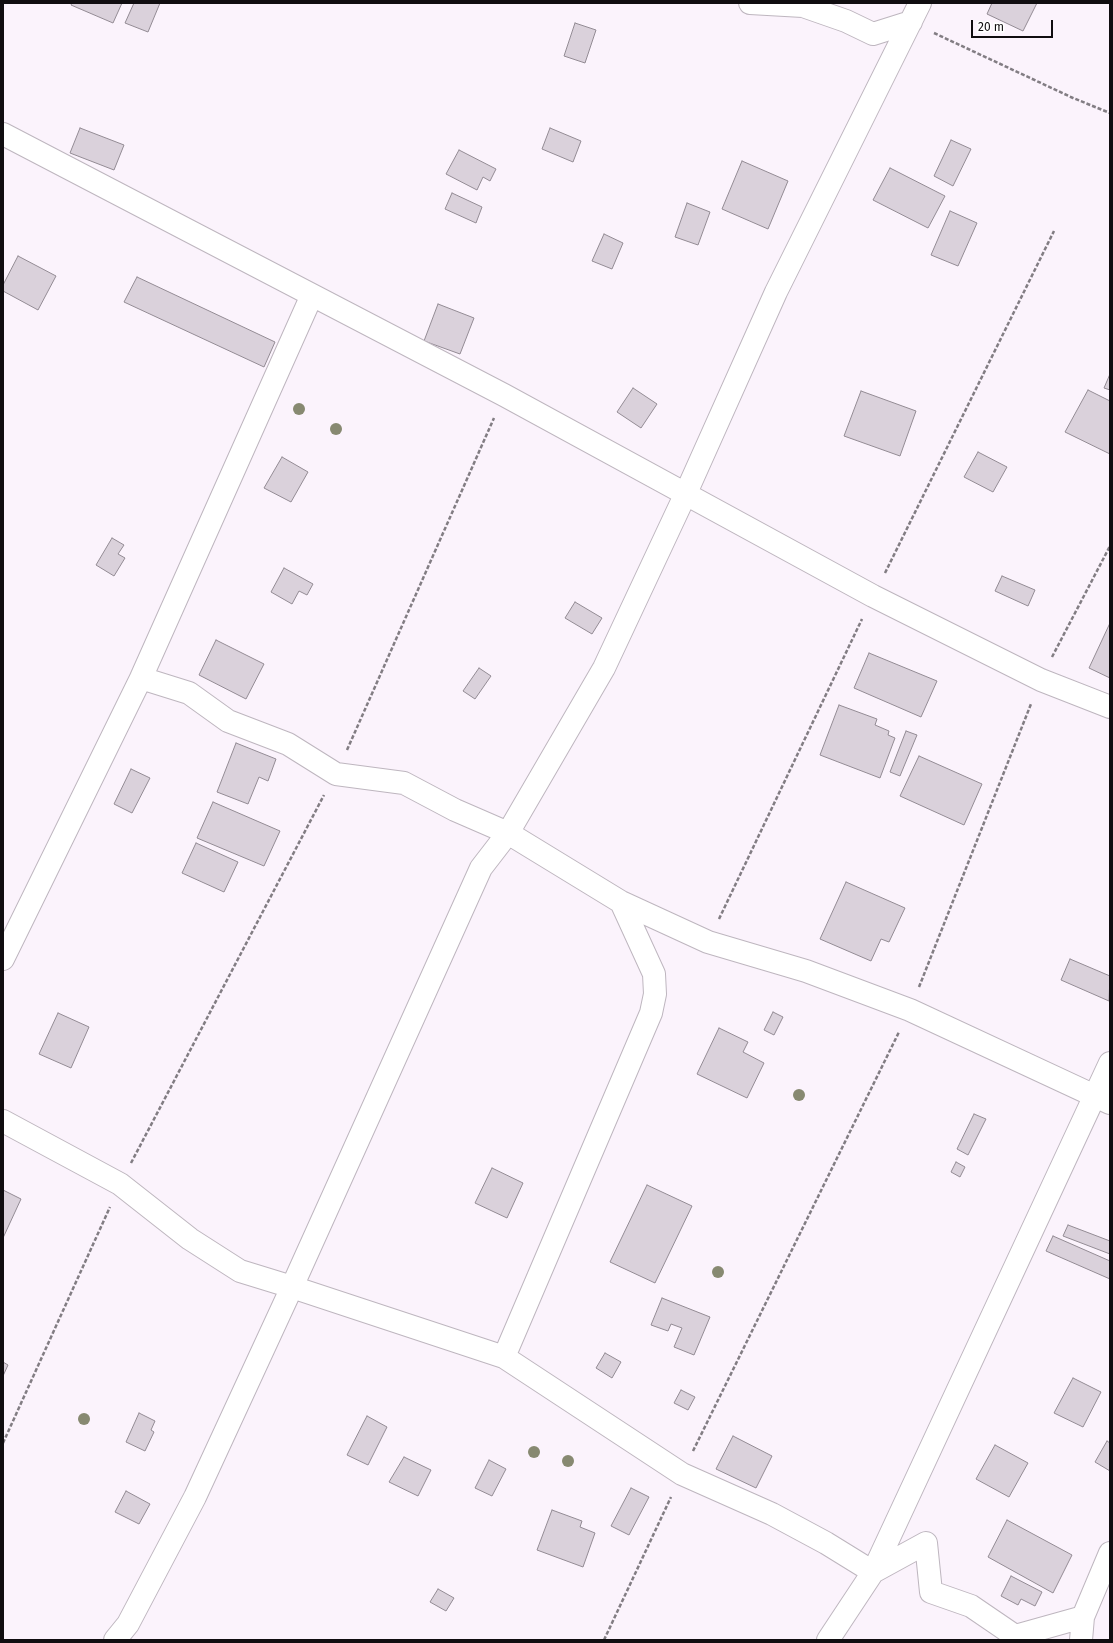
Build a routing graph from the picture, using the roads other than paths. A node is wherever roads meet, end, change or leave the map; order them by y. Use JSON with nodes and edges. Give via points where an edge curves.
{"nodes":[{"id":1,"x":750,"y":3,"type":"edge"},
{"id":2,"x":915,"y":12,"type":"edge"},
{"id":3,"x":3,"y":134,"type":"edge"},
{"id":4,"x":312,"y":295,"type":"junction"},
{"id":5,"x":686,"y":494,"type":"junction"},
{"id":6,"x":141,"y":678,"type":"junction"},
{"id":7,"x":1110,"y":707,"type":"edge"},
{"id":8,"x":508,"y":833,"type":"junction"},
{"id":9,"x":621,"y":902,"type":"junction"},
{"id":10,"x":3,"y":959,"type":"edge"},
{"id":11,"x":1110,"y":1063,"type":"edge"},
{"id":12,"x":1103,"y":1099,"type":"edge"},
{"id":13,"x":3,"y":1121,"type":"edge"},
{"id":14,"x":292,"y":1287,"type":"junction"},
{"id":15,"x":504,"y":1357,"type":"junction"},
{"id":16,"x":1110,"y":1553,"type":"edge"},
{"id":17,"x":873,"y":1572,"type":"junction"},
{"id":18,"x":1082,"y":1617,"type":"junction"},
{"id":19,"x":115,"y":1640,"type":"edge"},
{"id":20,"x":828,"y":1640,"type":"edge"},
{"id":21,"x":1081,"y":1640,"type":"edge"}],
"edges":[{"from":1,"to":2,"type":"street","via":[[803,6],[846,21],[873,34]]},
{"from":2,"to":5,"type":"street","via":[[776,292]]},
{"from":3,"to":4,"type":"street"},
{"from":4,"to":5,"type":"street"},
{"from":4,"to":6,"type":"street"},
{"from":5,"to":7,"type":"street","via":[[873,596],[1041,680]]},
{"from":5,"to":8,"type":"street","via":[[604,668]]},
{"from":6,"to":8,"type":"street","via":[[189,693],[228,722],[288,744],[336,774],[404,783],[455,810]]},
{"from":6,"to":10,"type":"street"},
{"from":8,"to":9,"type":"street"},
{"from":8,"to":14,"type":"street","via":[[481,868]]},
{"from":9,"to":12,"type":"street","via":[[708,942],[806,971],[910,1010]]},
{"from":9,"to":15,"type":"street","via":[[654,974],[656,994],[651,1013]]},
{"from":11,"to":12,"type":"street"},
{"from":12,"to":17,"type":"street"},
{"from":13,"to":14,"type":"street","via":[[120,1184],[190,1239],[240,1271]]},
{"from":14,"to":15,"type":"street"},
{"from":14,"to":19,"type":"street","via":[[195,1497],[128,1624]]},
{"from":15,"to":17,"type":"street","via":[[682,1474],[772,1514]]},
{"from":16,"to":18,"type":"street"},
{"from":17,"to":18,"type":"street","via":[[926,1543],[931,1592],[970,1606],[1015,1636]]},
{"from":17,"to":20,"type":"street"},
{"from":18,"to":21,"type":"street"}]}
